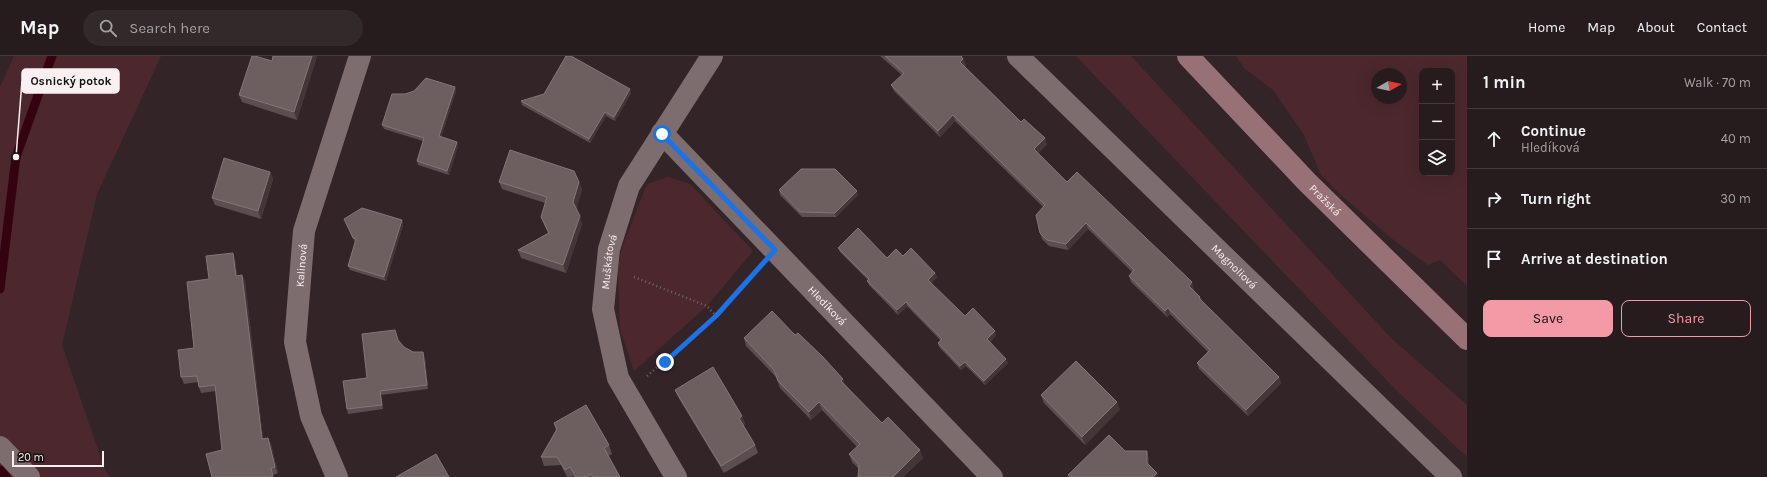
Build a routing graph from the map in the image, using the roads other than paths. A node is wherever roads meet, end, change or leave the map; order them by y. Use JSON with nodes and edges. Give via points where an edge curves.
{"nodes":[{"id":1,"x":360,"y":56,"type":"edge"},
{"id":2,"x":712,"y":56,"type":"edge"},
{"id":3,"x":1018,"y":56,"type":"edge"},
{"id":4,"x":1188,"y":56,"type":"edge"},
{"id":5,"x":662,"y":134,"type":"junction"},
{"id":6,"x":1467,"y":339,"type":"edge"},
{"id":7,"x":0,"y":447,"type":"edge"},
{"id":8,"x":1439,"y":473,"type":"edge"},
{"id":9,"x":29,"y":477,"type":"edge"},
{"id":10,"x":337,"y":477,"type":"edge"},
{"id":11,"x":676,"y":477,"type":"edge"},
{"id":12,"x":992,"y":477,"type":"edge"}],
"edges":[{"from":1,"to":10,"type":"street","name":"Kalinová","via":[[304,231],[295,342],[311,416]]},
{"from":2,"to":5,"type":"street","name":"Muškátová"},
{"from":3,"to":8,"type":"street","name":"Magnoliová"},
{"from":4,"to":6,"type":"main road","name":"Pražská","via":[[1307,182]]},
{"from":5,"to":11,"type":"street","name":"Muškátová","via":[[629,186],[609,249],[603,309],[618,378]]},
{"from":5,"to":12,"type":"street","name":"Hledíková"},
{"from":7,"to":9,"type":"street"}]}
